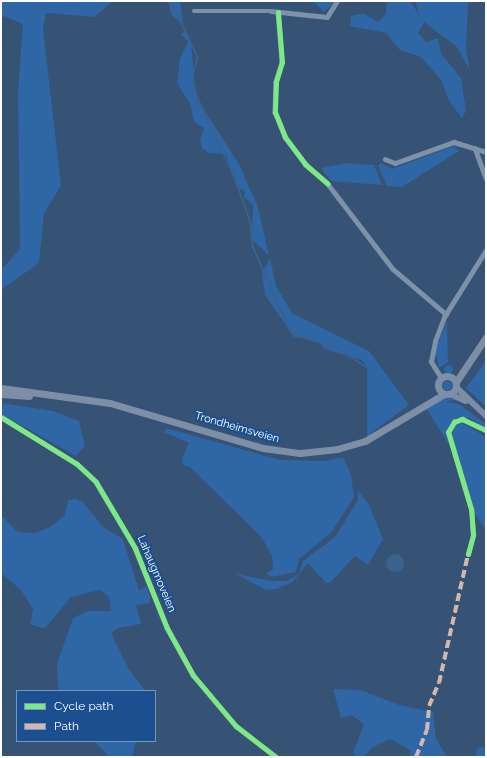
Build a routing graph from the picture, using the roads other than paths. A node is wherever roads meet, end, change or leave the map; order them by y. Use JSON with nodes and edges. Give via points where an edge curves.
{"nodes":[{"id":1,"x":337,"y":1,"type":"edge"},
{"id":2,"x":194,"y":11,"type":"dead end"},
{"id":3,"x":278,"y":12,"type":"junction"},
{"id":4,"x":475,"y":148,"type":"junction"},
{"id":5,"x":486,"y":152,"type":"edge"},
{"id":6,"x":385,"y":159,"type":"dead end"},
{"id":7,"x":486,"y":178,"type":"edge"},
{"id":8,"x":486,"y":250,"type":"edge"},
{"id":9,"x":446,"y":314,"type":"junction"},
{"id":10,"x":486,"y":337,"type":"edge"},
{"id":11,"x":441,"y":378,"type":"junction"},
{"id":12,"x":454,"y":382,"type":"junction"},
{"id":13,"x":438,"y":387,"type":"junction"},
{"id":14,"x":1,"y":388,"type":"edge"},
{"id":15,"x":1,"y":394,"type":"edge"},
{"id":16,"x":447,"y":394,"type":"junction"},
{"id":17,"x":61,"y":397,"type":"junction"},
{"id":18,"x":470,"y":403,"type":"junction"},
{"id":19,"x":422,"y":405,"type":"junction"},
{"id":20,"x":486,"y":416,"type":"edge"},
{"id":21,"x":1,"y":417,"type":"edge"},
{"id":22,"x":486,"y":430,"type":"edge"},
{"id":23,"x":468,"y":554,"type":"dead end"},
{"id":24,"x":276,"y":757,"type":"edge"}],
"edges":[{"from":1,"to":3,"type":"street","via":[[327,16]]},
{"from":2,"to":3,"type":"street"},
{"from":3,"to":9,"type":"street","via":[[282,62],[276,82],[275,112],[285,137],[305,164],[328,184],[392,269]]},
{"from":4,"to":5,"type":"street"},
{"from":4,"to":6,"type":"street","via":[[454,142],[395,163]]},
{"from":4,"to":7,"type":"street"},
{"from":8,"to":9,"type":"street"},
{"from":9,"to":11,"type":"street","via":[[431,358]]},
{"from":10,"to":12,"type":"main road"},
{"from":11,"to":12,"type":"main road"},
{"from":11,"to":13,"type":"main road"},
{"from":12,"to":16,"type":"main road"},
{"from":12,"to":18,"type":"main road"},
{"from":13,"to":16,"type":"main road"},
{"from":13,"to":19,"type":"main road","name":"Trondheimsveien"},
{"from":14,"to":17,"type":"main road","name":"Trondheimsveien"},
{"from":15,"to":17,"type":"main road","name":"Trondheimsveien"},
{"from":16,"to":18,"type":"main road"},
{"from":16,"to":19,"type":"main road","name":"Trondheimsveien"},
{"from":17,"to":19,"type":"main road","name":"Trondheimsveien","via":[[115,404],[258,446],[300,453],[337,449],[365,441]]},
{"from":18,"to":20,"type":"main road"},
{"from":21,"to":24,"type":"street","name":"Lahaugmoveien","via":[[77,464],[96,482],[135,548],[168,628],[193,675],[236,726]]},
{"from":22,"to":23,"type":"street","via":[[462,418],[454,422],[448,432],[472,509],[473,535]]}]}
